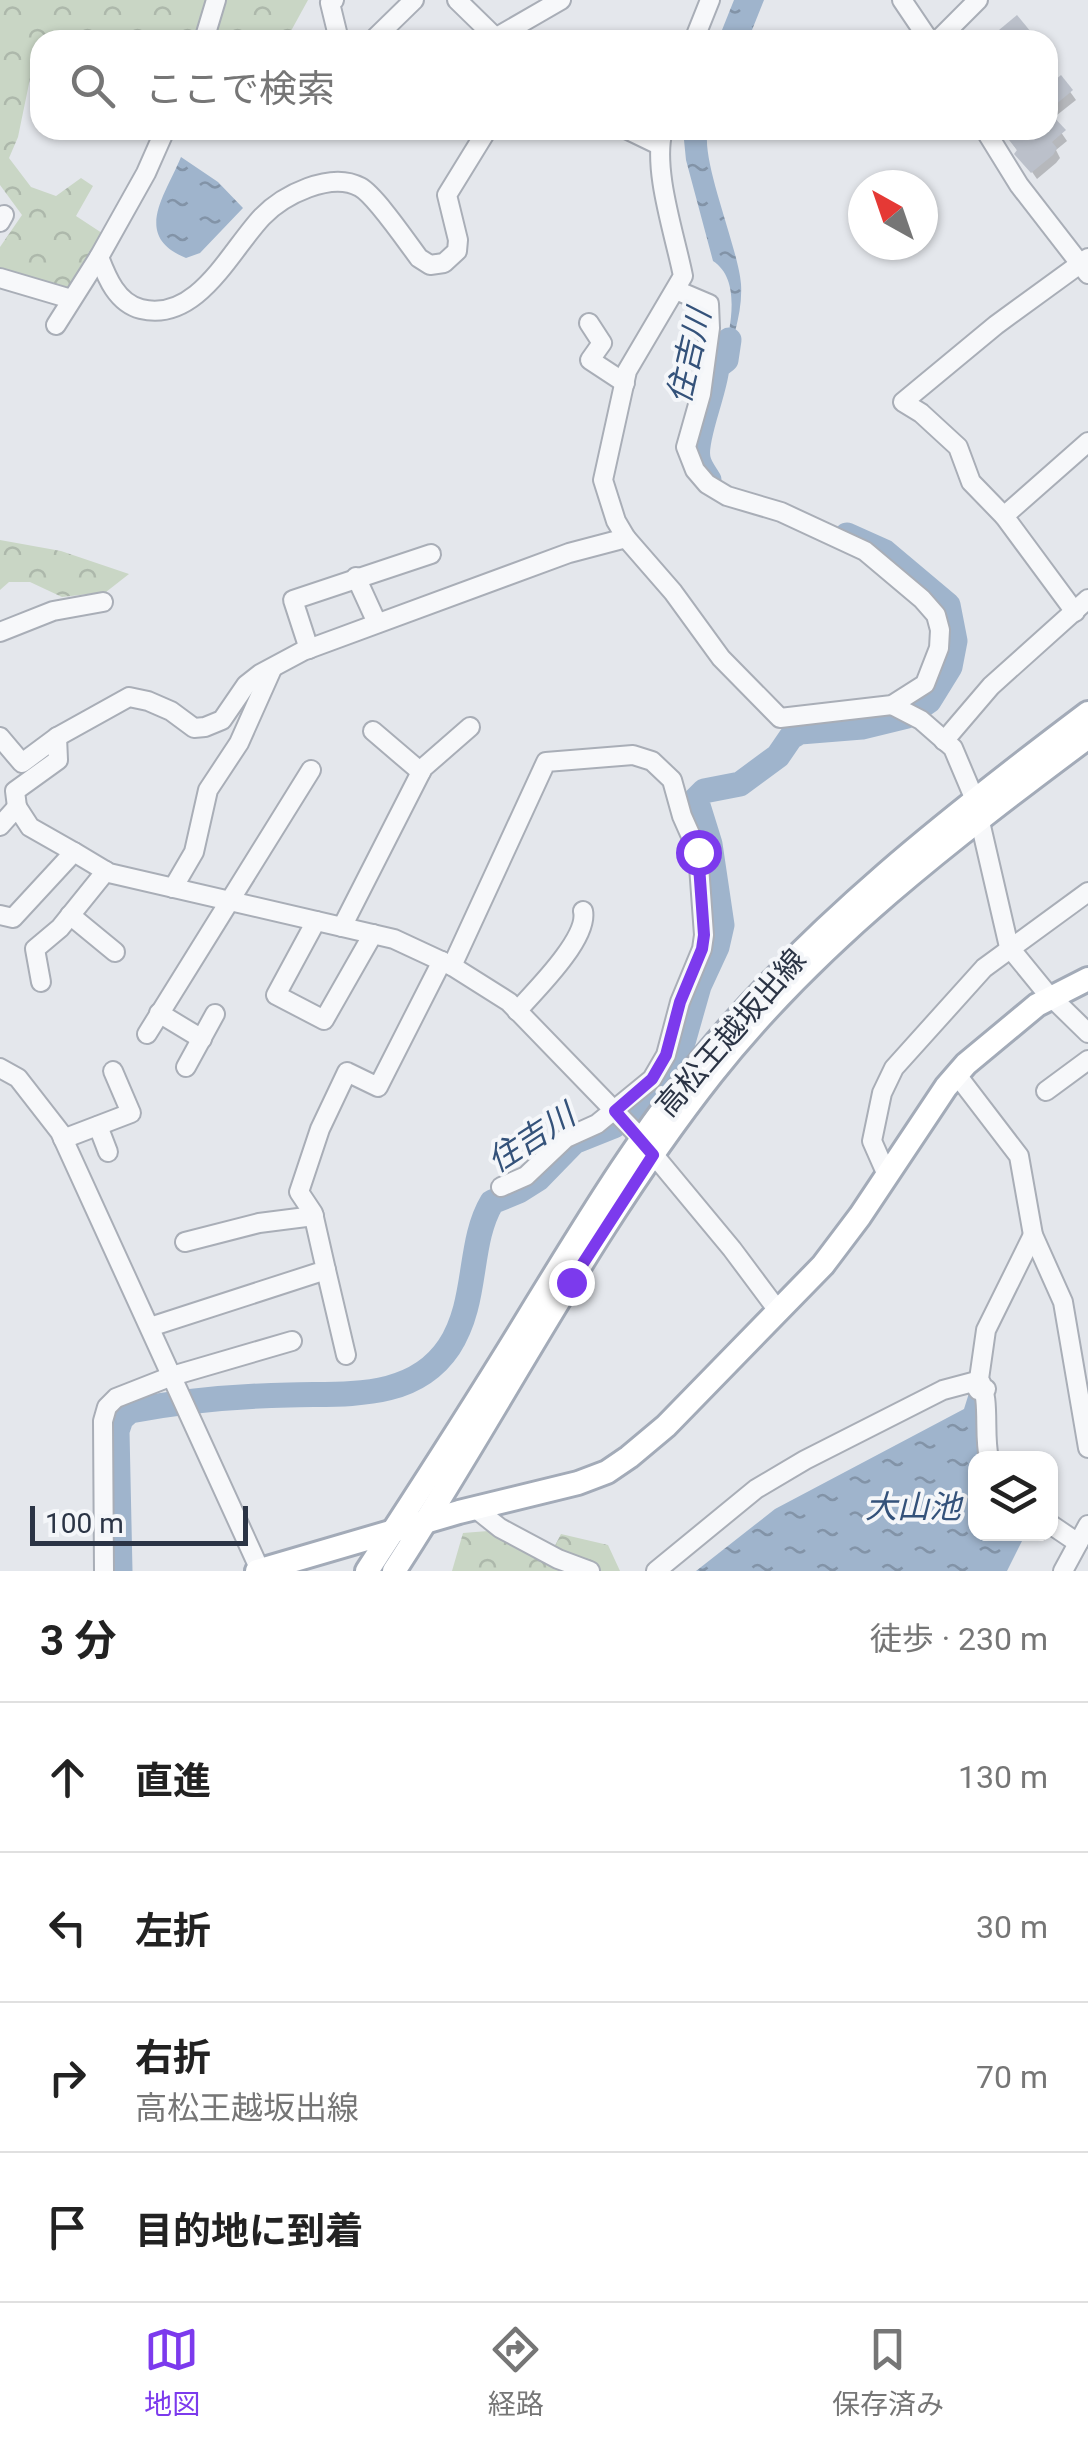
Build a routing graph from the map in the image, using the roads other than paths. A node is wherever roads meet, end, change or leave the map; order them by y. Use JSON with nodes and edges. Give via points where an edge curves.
{"nodes":[{"id":1,"x":216,"y":0,"type":"edge"},
{"id":2,"x":334,"y":0,"type":"edge"},
{"id":3,"x":414,"y":0,"type":"edge"},
{"id":4,"x":457,"y":0,"type":"edge"},
{"id":5,"x":561,"y":0,"type":"edge"},
{"id":6,"x":710,"y":0,"type":"edge"},
{"id":7,"x":902,"y":0,"type":"edge"},
{"id":8,"x":978,"y":0,"type":"edge"},
{"id":9,"x":207,"y":30,"type":"edge"},
{"id":10,"x":337,"y":30,"type":"edge"},
{"id":11,"x":383,"y":30,"type":"edge"},
{"id":12,"x":487,"y":30,"type":"edge"},
{"id":13,"x":511,"y":30,"type":"edge"},
{"id":14,"x":698,"y":30,"type":"edge"},
{"id":15,"x":922,"y":30,"type":"edge"},
{"id":16,"x":948,"y":30,"type":"edge"},
{"id":17,"x":160,"y":140,"type":"edge"},
{"id":18,"x":481,"y":140,"type":"edge"},
{"id":19,"x":661,"y":140,"type":"edge"},
{"id":20,"x":991,"y":140,"type":"edge"},
{"id":21,"x":99,"y":257,"type":"junction"},
{"id":22,"x":1085,"y":265,"type":"edge"},
{"id":23,"x":0,"y":278,"type":"edge"},
{"id":24,"x":676,"y":290,"type":"junction"},
{"id":25,"x":71,"y":300,"type":"junction"},
{"id":26,"x":589,"y":324,"type":"dead end"},
{"id":27,"x":56,"y":325,"type":"dead end"},
{"id":28,"x":625,"y":383,"type":"junction"},
{"id":29,"x":1088,"y":442,"type":"edge"},
{"id":30,"x":1004,"y":516,"type":"junction"},
{"id":31,"x":626,"y":538,"type":"junction"},
{"id":32,"x":431,"y":554,"type":"dead end"},
{"id":33,"x":356,"y":577,"type":"junction"},
{"id":34,"x":103,"y":602,"type":"dead end"},
{"id":35,"x":1082,"y":605,"type":"edge"},
{"id":36,"x":377,"y":623,"type":"junction"},
{"id":37,"x":0,"y":632,"type":"edge"},
{"id":38,"x":309,"y":649,"type":"junction"},
{"id":39,"x":272,"y":669,"type":"junction"},
{"id":40,"x":892,"y":705,"type":"junction"},
{"id":41,"x":1088,"y":714,"type":"edge"},
{"id":42,"x":470,"y":728,"type":"dead end"},
{"id":43,"x":373,"y":731,"type":"dead end"},
{"id":44,"x":0,"y":736,"type":"edge"},
{"id":45,"x":56,"y":737,"type":"junction"},
{"id":46,"x":1088,"y":737,"type":"edge"},
{"id":47,"x":944,"y":741,"type":"junction"},
{"id":48,"x":311,"y":770,"type":"dead end"},
{"id":49,"x":421,"y":772,"type":"junction"},
{"id":50,"x":16,"y":807,"type":"junction"},
{"id":51,"x":978,"y":810,"type":"junction"},
{"id":52,"x":0,"y":826,"type":"edge"},
{"id":53,"x":74,"y":852,"type":"junction"},
{"id":54,"x":106,"y":871,"type":"junction"},
{"id":55,"x":173,"y":888,"type":"junction"},
{"id":56,"x":1088,"y":892,"type":"edge"},
{"id":57,"x":230,"y":901,"type":"junction"},
{"id":58,"x":583,"y":910,"type":"dead end"},
{"id":59,"x":0,"y":915,"type":"edge"},
{"id":60,"x":70,"y":915,"type":"junction"},
{"id":61,"x":316,"y":921,"type":"junction"},
{"id":62,"x":342,"y":927,"type":"junction"},
{"id":63,"x":373,"y":934,"type":"junction"},
{"id":64,"x":1009,"y":947,"type":"junction"},
{"id":65,"x":115,"y":952,"type":"dead end"},
{"id":66,"x":447,"y":964,"type":"junction"},
{"id":67,"x":1088,"y":979,"type":"edge"},
{"id":68,"x":41,"y":982,"type":"dead end"},
{"id":69,"x":1054,"y":996,"type":"junction"},
{"id":70,"x":517,"y":1011,"type":"junction"},
{"id":71,"x":159,"y":1013,"type":"junction"},
{"id":72,"x":215,"y":1014,"type":"dead end"},
{"id":73,"x":1088,"y":1032,"type":"edge"},
{"id":74,"x":147,"y":1034,"type":"dead end"},
{"id":75,"x":202,"y":1039,"type":"junction"},
{"id":76,"x":1088,"y":1060,"type":"edge"},
{"id":77,"x":186,"y":1067,"type":"dead end"},
{"id":78,"x":0,"y":1068,"type":"edge"},
{"id":79,"x":113,"y":1072,"type":"dead end"},
{"id":80,"x":956,"y":1075,"type":"junction"},
{"id":81,"x":1046,"y":1090,"type":"dead end"},
{"id":82,"x":98,"y":1126,"type":"junction"},
{"id":83,"x":631,"y":1129,"type":"junction"},
{"id":84,"x":63,"y":1139,"type":"junction"},
{"id":85,"x":108,"y":1152,"type":"dead end"},
{"id":86,"x":887,"y":1175,"type":"junction"},
{"id":87,"x":501,"y":1187,"type":"dead end"},
{"id":88,"x":314,"y":1216,"type":"junction"},
{"id":89,"x":1033,"y":1235,"type":"junction"},
{"id":90,"x":185,"y":1242,"type":"dead end"},
{"id":91,"x":326,"y":1270,"type":"junction"},
{"id":92,"x":780,"y":1312,"type":"junction"},
{"id":93,"x":150,"y":1327,"type":"junction"},
{"id":94,"x":292,"y":1341,"type":"dead end"},
{"id":95,"x":346,"y":1356,"type":"dead end"},
{"id":96,"x":172,"y":1376,"type":"junction"},
{"id":97,"x":986,"y":1389,"type":"junction"},
{"id":98,"x":1088,"y":1448,"type":"edge"},
{"id":99,"x":988,"y":1451,"type":"edge"},
{"id":100,"x":476,"y":1508,"type":"junction"},
{"id":101,"x":427,"y":1521,"type":"junction"},
{"id":102,"x":1088,"y":1526,"type":"edge"},
{"id":103,"x":394,"y":1530,"type":"junction"},
{"id":104,"x":1058,"y":1530,"type":"edge"},
{"id":105,"x":1078,"y":1544,"type":"junction"},
{"id":106,"x":258,"y":1570,"type":"edge"},
{"id":107,"x":104,"y":1571,"type":"edge"},
{"id":108,"x":367,"y":1571,"type":"edge"},
{"id":109,"x":394,"y":1571,"type":"edge"},
{"id":110,"x":590,"y":1571,"type":"edge"},
{"id":111,"x":656,"y":1571,"type":"edge"},
{"id":112,"x":1063,"y":1571,"type":"edge"}],
"edges":[{"from":1,"to":9,"type":"street"},
{"from":2,"to":10,"type":"street"},
{"from":3,"to":11,"type":"street"},
{"from":4,"to":12,"type":"street"},
{"from":5,"to":13,"type":"street"},
{"from":6,"to":14,"type":"street"},
{"from":7,"to":15,"type":"street"},
{"from":8,"to":16,"type":"street"},
{"from":17,"to":21,"type":"street"},
{"from":18,"to":21,"type":"street","via":[[446,194],[457,252],[438,266],[419,258],[364,188],[348,182],[328,182],[272,208],[210,280],[167,310],[131,306]]},
{"from":19,"to":24,"type":"street","via":[[684,276]]},
{"from":20,"to":22,"type":"street"},
{"from":21,"to":25,"type":"street"},
{"from":22,"to":30,"type":"street","via":[[996,325],[903,402],[958,448],[972,482]]},
{"from":23,"to":25,"type":"street"},
{"from":24,"to":28,"type":"street"},
{"from":24,"to":40,"type":"street","via":[[709,304],[701,394],[686,447],[694,470],[727,496],[781,512],[865,551],[936,615],[934,669],[926,684]]},
{"from":25,"to":27,"type":"street"},
{"from":26,"to":28,"type":"street","via":[[602,344],[590,360]]},
{"from":28,"to":31,"type":"street","via":[[603,480]]},
{"from":29,"to":30,"type":"street"},
{"from":30,"to":35,"type":"street"},
{"from":31,"to":36,"type":"street"},
{"from":31,"to":40,"type":"street","via":[[721,658],[780,718]]},
{"from":32,"to":33,"type":"street"},
{"from":33,"to":36,"type":"street"},
{"from":33,"to":38,"type":"street","via":[[293,600]]},
{"from":34,"to":37,"type":"street","via":[[54,610]]},
{"from":35,"to":47,"type":"street","via":[[991,686]]},
{"from":36,"to":38,"type":"street"},
{"from":38,"to":39,"type":"street"},
{"from":39,"to":45,"type":"street","via":[[246,686],[222,720],[206,727],[194,728],[129,697]]},
{"from":39,"to":55,"type":"street","via":[[239,743],[208,790],[194,852]]},
{"from":40,"to":47,"type":"street"},
{"from":41,"to":51,"type":"main road","name":"高松王越坂出線"},
{"from":42,"to":49,"type":"street"},
{"from":43,"to":49,"type":"street"},
{"from":44,"to":45,"type":"street","via":[[22,763]]},
{"from":45,"to":50,"type":"street","via":[[58,760],[15,791]]},
{"from":46,"to":51,"type":"main road","name":"高松王越坂出線"},
{"from":47,"to":51,"type":"street"},
{"from":48,"to":57,"type":"street"},
{"from":49,"to":62,"type":"street"},
{"from":50,"to":52,"type":"street"},
{"from":50,"to":53,"type":"street","via":[[30,827]]},
{"from":51,"to":64,"type":"street"},
{"from":51,"to":83,"type":"main road","name":"高松王越坂出線","via":[[853,900]]},
{"from":53,"to":54,"type":"street"},
{"from":53,"to":59,"type":"street","via":[[12,918]]},
{"from":54,"to":55,"type":"street"},
{"from":54,"to":60,"type":"street"},
{"from":55,"to":57,"type":"street"},
{"from":56,"to":64,"type":"street"},
{"from":57,"to":61,"type":"street"},
{"from":57,"to":71,"type":"street"},
{"from":58,"to":70,"type":"street","via":[[569,949]]},
{"from":60,"to":65,"type":"street"},
{"from":60,"to":68,"type":"street","via":[[35,949]]},
{"from":61,"to":62,"type":"street"},
{"from":61,"to":63,"type":"street","via":[[276,994],[324,1020]]},
{"from":62,"to":63,"type":"street"},
{"from":63,"to":66,"type":"street"},
{"from":64,"to":69,"type":"street"},
{"from":64,"to":86,"type":"street","via":[[894,1068],[872,1142]]},
{"from":66,"to":70,"type":"street"},
{"from":66,"to":83,"type":"street","via":[[546,762],[634,755],[652,761],[672,780],[698,852],[704,935],[666,1055]]},
{"from":66,"to":88,"type":"street","via":[[378,1087],[346,1072],[299,1192]]},
{"from":67,"to":69,"type":"main road"},
{"from":69,"to":73,"type":"street"},
{"from":69,"to":80,"type":"main road"},
{"from":70,"to":83,"type":"street"},
{"from":71,"to":74,"type":"street"},
{"from":71,"to":75,"type":"street"},
{"from":72,"to":75,"type":"street"},
{"from":75,"to":77,"type":"street"},
{"from":76,"to":81,"type":"street"},
{"from":78,"to":84,"type":"street","via":[[18,1078]]},
{"from":79,"to":82,"type":"street","via":[[131,1113]]},
{"from":80,"to":86,"type":"main road"},
{"from":80,"to":89,"type":"street","via":[[1019,1156]]},
{"from":82,"to":84,"type":"street"},
{"from":82,"to":85,"type":"street"},
{"from":83,"to":87,"type":"street","via":[[598,1124],[566,1138],[526,1176]]},
{"from":83,"to":92,"type":"street"},
{"from":83,"to":101,"type":"main road","name":"高松王越坂出線","via":[[586,1256]]},
{"from":83,"to":103,"type":"main road","name":"高松王越坂出線"},
{"from":84,"to":93,"type":"street"},
{"from":86,"to":92,"type":"main road","via":[[843,1240]]},
{"from":88,"to":90,"type":"street"},
{"from":88,"to":91,"type":"street"},
{"from":89,"to":97,"type":"street","via":[[986,1330],[979,1379]]},
{"from":89,"to":98,"type":"street","via":[[1062,1302]]},
{"from":91,"to":93,"type":"street"},
{"from":91,"to":95,"type":"street"},
{"from":92,"to":100,"type":"main road","via":[[666,1426],[607,1472]]},
{"from":93,"to":96,"type":"street"},
{"from":94,"to":96,"type":"street"},
{"from":96,"to":106,"type":"street"},
{"from":96,"to":107,"type":"street","via":[[116,1398],[102,1421]]},
{"from":97,"to":99,"type":"street"},
{"from":97,"to":111,"type":"street","via":[[972,1382],[943,1390],[805,1460],[756,1489]]},
{"from":100,"to":101,"type":"main road"},
{"from":100,"to":110,"type":"street","via":[[500,1528]]},
{"from":101,"to":103,"type":"main road"},
{"from":101,"to":109,"type":"main road","name":"高松王越坂出線"},
{"from":102,"to":105,"type":"street"},
{"from":103,"to":106,"type":"main road"},
{"from":103,"to":108,"type":"main road","name":"高松王越坂出線"},
{"from":104,"to":105,"type":"street"},
{"from":105,"to":112,"type":"street"}]}
